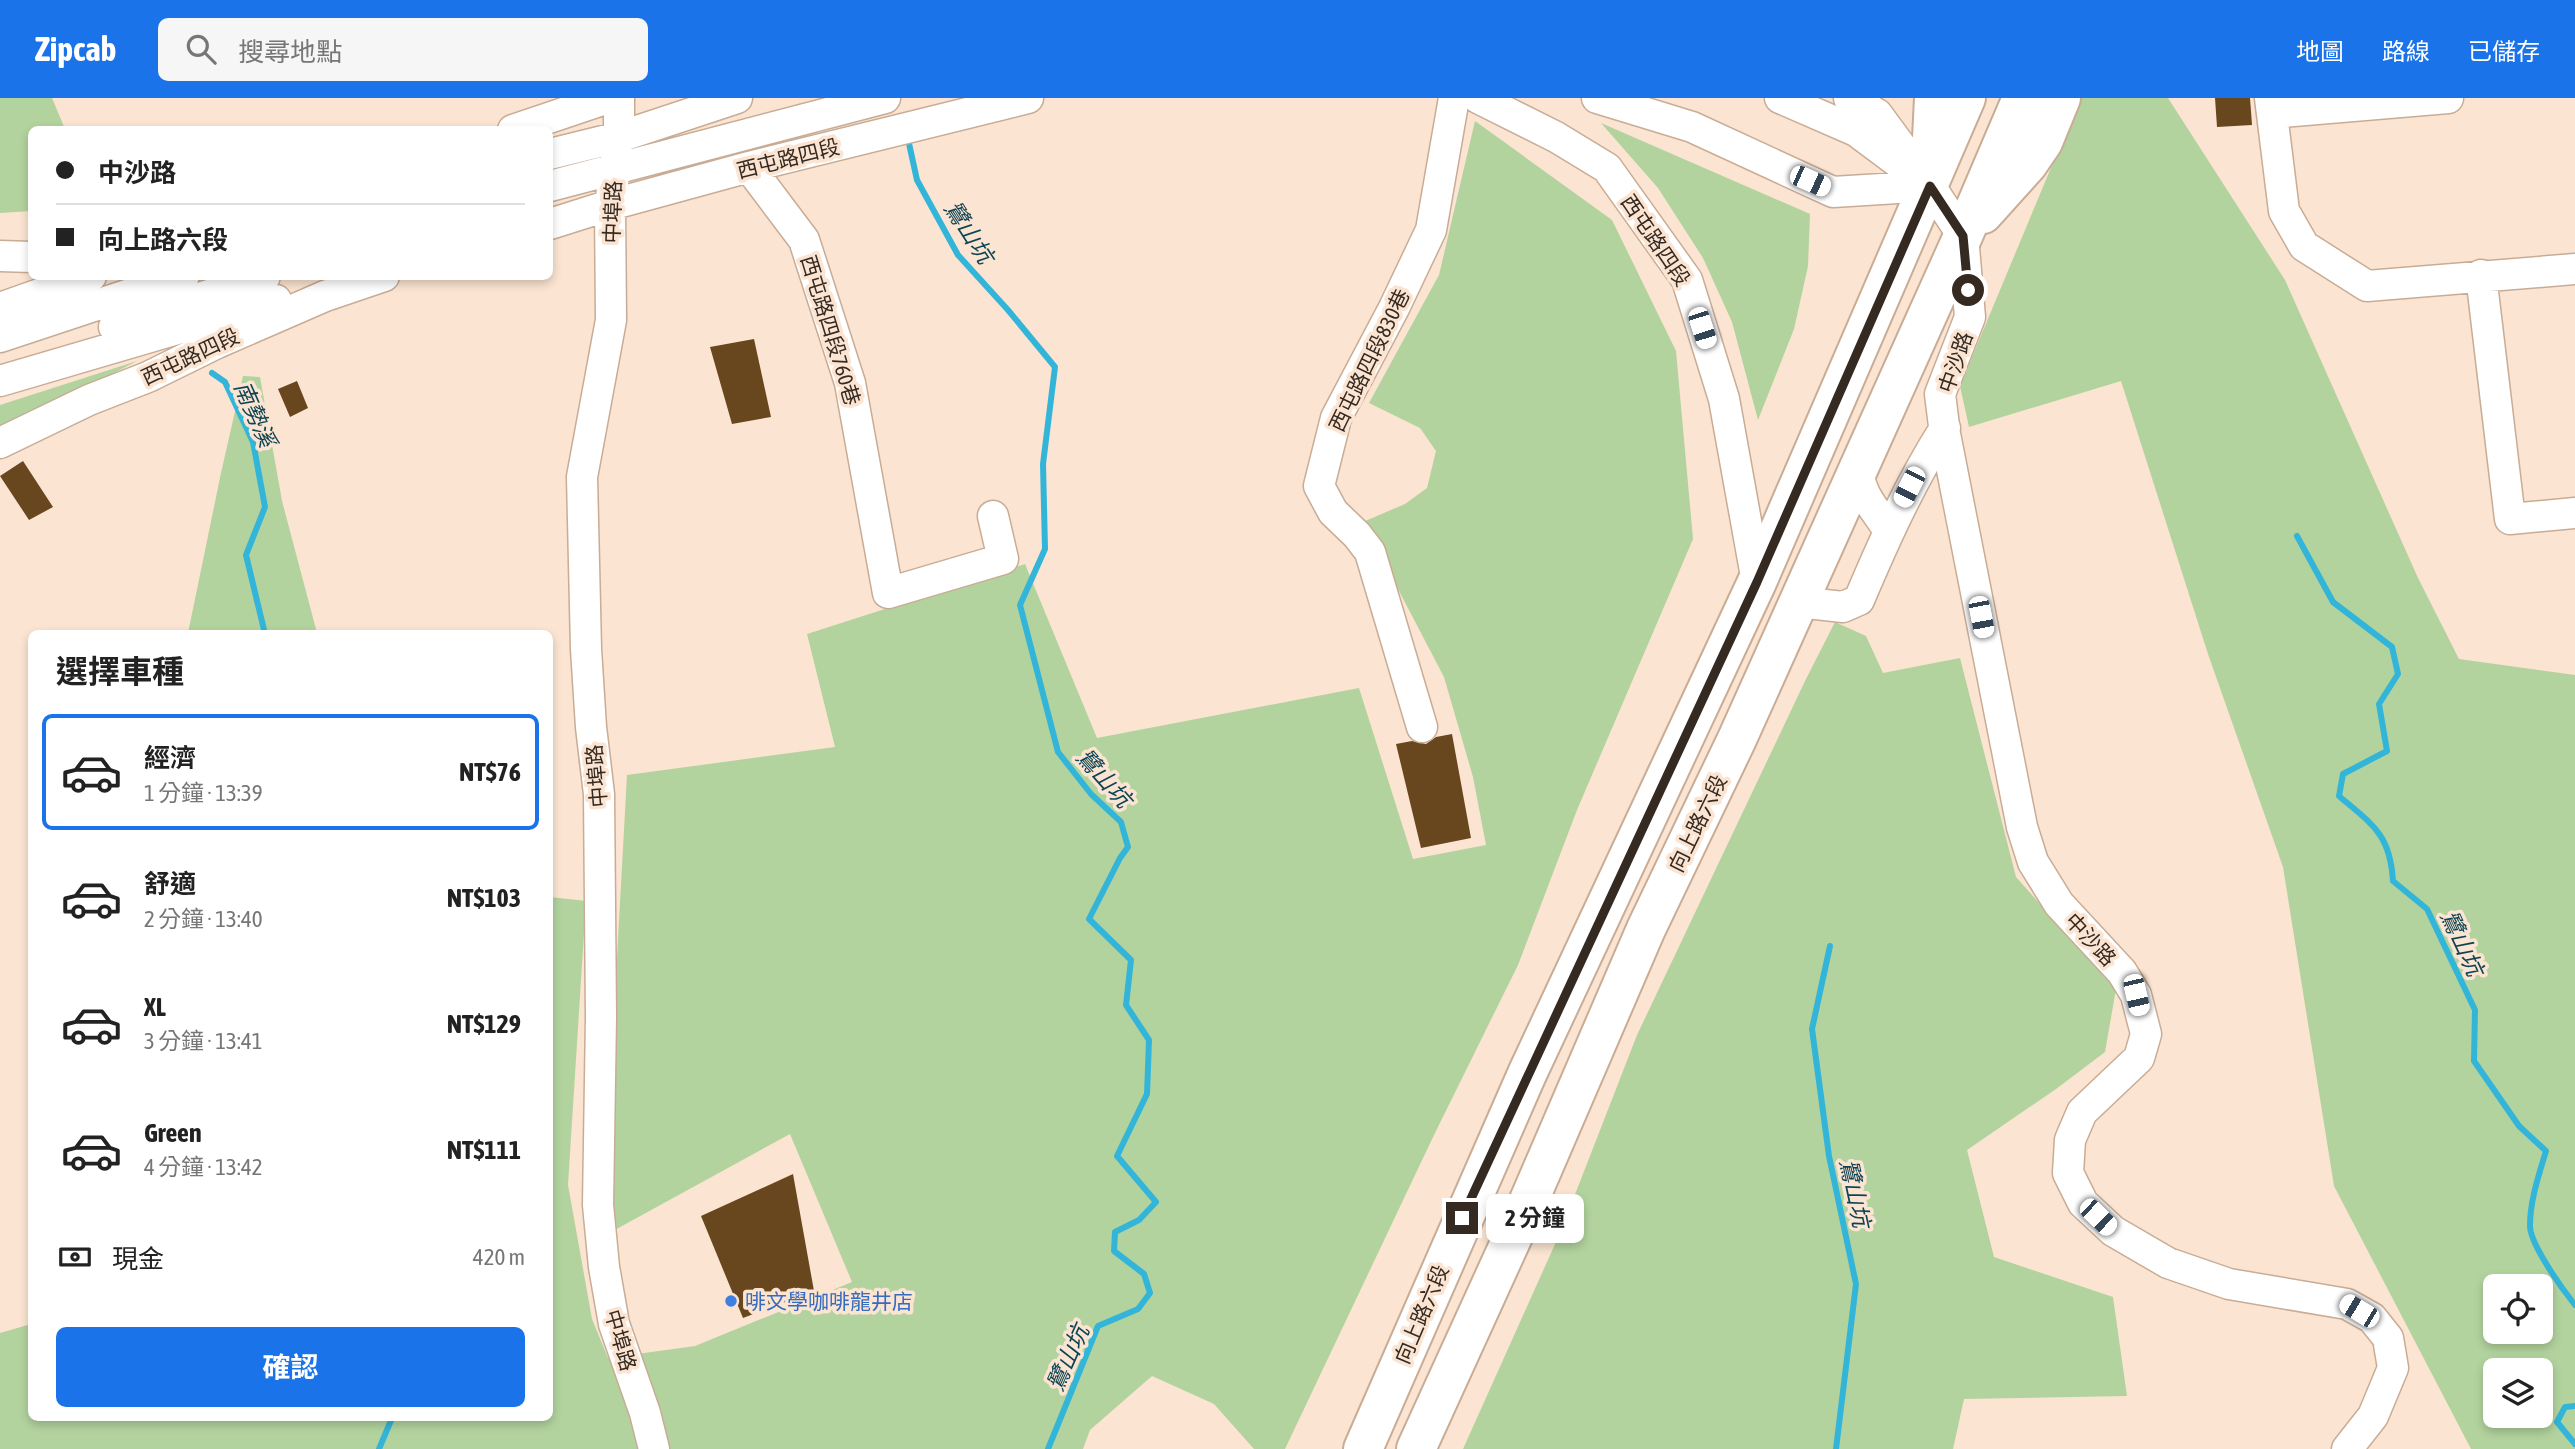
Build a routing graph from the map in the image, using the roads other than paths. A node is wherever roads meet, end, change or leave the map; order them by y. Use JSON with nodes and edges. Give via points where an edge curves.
{"nodes":[{"id":1,"x":608,"y":98,"type":"edge"},
{"id":2,"x":619,"y":98,"type":"edge"},
{"id":3,"x":737,"y":98,"type":"edge"},
{"id":4,"x":885,"y":98,"type":"edge"},
{"id":5,"x":1028,"y":98,"type":"edge"},
{"id":6,"x":1454,"y":98,"type":"edge"},
{"id":7,"x":1478,"y":98,"type":"edge"},
{"id":8,"x":1522,"y":98,"type":"edge"},
{"id":9,"x":1597,"y":98,"type":"edge"},
{"id":10,"x":1780,"y":98,"type":"edge"},
{"id":11,"x":1849,"y":98,"type":"edge"},
{"id":12,"x":1892,"y":98,"type":"edge"},
{"id":13,"x":1934,"y":98,"type":"edge"},
{"id":14,"x":1966,"y":98,"type":"edge"},
{"id":15,"x":2022,"y":98,"type":"edge"},
{"id":16,"x":2061,"y":98,"type":"edge"},
{"id":17,"x":2448,"y":98,"type":"edge"},
{"id":18,"x":2271,"y":105,"type":"edge"},
{"id":19,"x":525,"y":126,"type":"edge"},
{"id":20,"x":619,"y":137,"type":"junction"},
{"id":21,"x":553,"y":153,"type":"edge"},
{"id":22,"x":749,"y":167,"type":"junction"},
{"id":23,"x":1607,"y":168,"type":"junction"},
{"id":24,"x":614,"y":169,"type":"junction"},
{"id":25,"x":553,"y":185,"type":"edge"},
{"id":26,"x":1930,"y":186,"type":"junction"},
{"id":27,"x":610,"y":205,"type":"junction"},
{"id":28,"x":553,"y":223,"type":"edge"},
{"id":29,"x":1963,"y":236,"type":"junction"},
{"id":30,"x":0,"y":256,"type":"edge"},
{"id":31,"x":28,"y":257,"type":"edge"},
{"id":32,"x":2575,"y":269,"type":"edge"},
{"id":33,"x":2481,"y":275,"type":"junction"},
{"id":34,"x":80,"y":280,"type":"edge"},
{"id":35,"x":172,"y":280,"type":"edge"},
{"id":36,"x":253,"y":280,"type":"edge"},
{"id":37,"x":275,"y":280,"type":"edge"},
{"id":38,"x":372,"y":280,"type":"edge"},
{"id":39,"x":325,"y":296,"type":"junction"},
{"id":40,"x":0,"y":308,"type":"edge"},
{"id":41,"x":0,"y":337,"type":"edge"},
{"id":42,"x":124,"y":344,"type":"junction"},
{"id":43,"x":0,"y":363,"type":"edge"},
{"id":44,"x":0,"y":381,"type":"edge"},
{"id":45,"x":1945,"y":428,"type":"junction"},
{"id":46,"x":0,"y":443,"type":"edge"},
{"id":47,"x":1858,"y":467,"type":"junction"},
{"id":48,"x":2575,"y":513,"type":"edge"},
{"id":49,"x":993,"y":516,"type":"dead end"},
{"id":50,"x":1889,"y":531,"type":"junction"},
{"id":51,"x":1757,"y":582,"type":"junction"},
{"id":52,"x":1798,"y":602,"type":"junction"},
{"id":53,"x":1422,"y":727,"type":"dead end"},
{"id":54,"x":654,"y":1449,"type":"edge"},
{"id":55,"x":1363,"y":1449,"type":"edge"},
{"id":56,"x":1416,"y":1449,"type":"edge"},
{"id":57,"x":2347,"y":1449,"type":"edge"}],
"edges":[{"from":1,"to":19,"type":"street"},
{"from":2,"to":20,"type":"street","name":"中埠路"},
{"from":3,"to":20,"type":"street"},
{"from":4,"to":24,"type":"street","name":"西屯路四段"},
{"from":5,"to":22,"type":"street","name":"西屯路四段"},
{"from":6,"to":53,"type":"street","name":"西屯路四段830巷","via":[[1432,230],[1336,418],[1319,486],[1333,512],[1370,552]]},
{"from":7,"to":23,"type":"street","name":"西屯路四段"},
{"from":8,"to":23,"type":"street"},
{"from":9,"to":26,"type":"street","via":[[1692,127],[1833,192]]},
{"from":10,"to":26,"type":"street","via":[[1856,131]]},
{"from":11,"to":26,"type":"street","via":[[1878,114]]},
{"from":12,"to":26,"type":"street"},
{"from":13,"to":26,"type":"main road","name":"向上路六段"},
{"from":14,"to":26,"type":"main road","name":"向上路六段"},
{"from":15,"to":29,"type":"main road","name":"向上路六段"},
{"from":16,"to":29,"type":"main road","name":"向上路六段","via":[[2043,142],[2028,164]]},
{"from":17,"to":18,"type":"street"},
{"from":18,"to":33,"type":"street","via":[[2284,211],[2304,246],[2367,286]]},
{"from":20,"to":21,"type":"street"},
{"from":20,"to":24,"type":"street","name":"中埠路"},
{"from":22,"to":27,"type":"street","name":"西屯路四段"},
{"from":22,"to":49,"type":"street","name":"西屯路四段760巷","via":[[804,240],[850,383],[888,593],[1003,559]]},
{"from":23,"to":51,"type":"street","name":"西屯路四段","via":[[1687,280],[1724,399]]},
{"from":24,"to":25,"type":"street","name":"西屯路四段"},
{"from":24,"to":27,"type":"street","name":"中埠路"},
{"from":26,"to":29,"type":"street"},
{"from":26,"to":51,"type":"main road","name":"向上路六段"},
{"from":27,"to":28,"type":"street","name":"西屯路四段"},
{"from":27,"to":54,"type":"street","name":"中埠路","via":[[611,320],[582,477],[586,649],[600,807],[598,1206],[614,1324]]},
{"from":29,"to":45,"type":"street","name":"中沙路","via":[[1970,317],[1940,394]]},
{"from":29,"to":47,"type":"main road","name":"向上路六段"},
{"from":30,"to":31,"type":"street"},
{"from":32,"to":33,"type":"street"},
{"from":33,"to":48,"type":"street","via":[[2510,519]]},
{"from":34,"to":40,"type":"street"},
{"from":35,"to":41,"type":"street"},
{"from":36,"to":43,"type":"street"},
{"from":37,"to":42,"type":"street"},
{"from":38,"to":39,"type":"street","name":"西屯路四段"},
{"from":39,"to":42,"type":"street","via":[[288,296]]},
{"from":39,"to":46,"type":"street","name":"西屯路四段"},
{"from":42,"to":44,"type":"street","name":"西屯路四段"},
{"from":45,"to":50,"type":"street"},
{"from":45,"to":57,"type":"street","name":"中沙路","via":[[2022,827],[2033,862],[2059,904],[2122,972],[2136,995],[2146,1034],[2139,1058],[2082,1112],[2070,1140],[2068,1173],[2084,1203],[2113,1231],[2168,1263],[2229,1284],[2347,1304],[2372,1318],[2388,1338],[2393,1368],[2373,1416]]},
{"from":47,"to":50,"type":"street","via":[[1863,494]]},
{"from":47,"to":52,"type":"main road","name":"向上路六段"},
{"from":50,"to":52,"type":"street","via":[[1858,600],[1843,607]]},
{"from":51,"to":55,"type":"main road","name":"向上路六段","via":[[1517,1098]]},
{"from":52,"to":56,"type":"main road","name":"向上路六段","via":[[1646,929]]}]}
